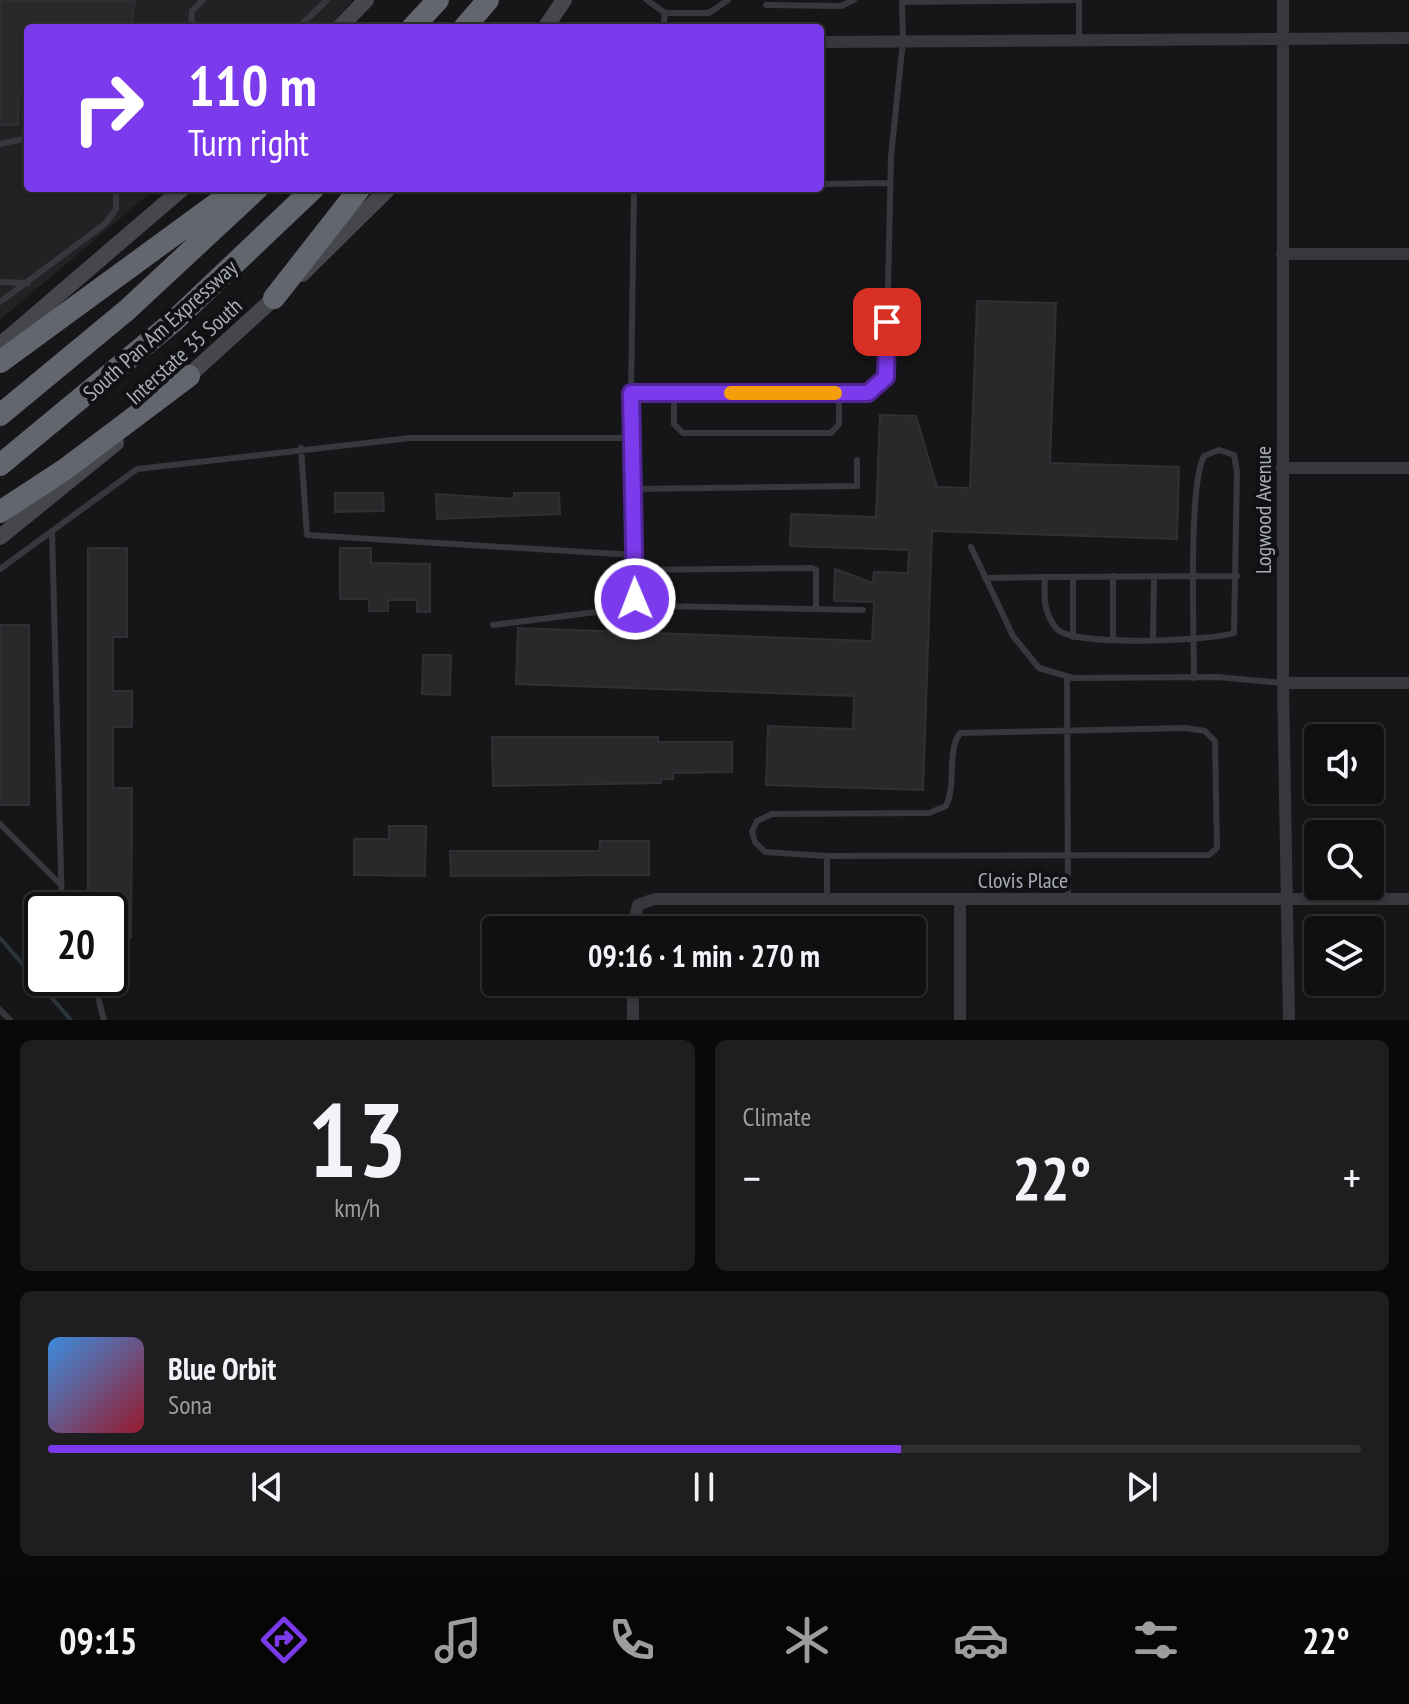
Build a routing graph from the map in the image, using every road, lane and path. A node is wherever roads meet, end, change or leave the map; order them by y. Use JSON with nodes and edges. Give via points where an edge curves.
{"nodes":[{"id":1,"x":203,"y":0,"type":"edge"},
{"id":2,"x":327,"y":0,"type":"edge"},
{"id":3,"x":366,"y":0,"type":"edge"},
{"id":4,"x":438,"y":0,"type":"edge"},
{"id":5,"x":488,"y":0,"type":"edge"},
{"id":6,"x":505,"y":0,"type":"edge"},
{"id":7,"x":564,"y":0,"type":"edge"},
{"id":8,"x":647,"y":0,"type":"edge"},
{"id":9,"x":728,"y":0,"type":"edge"},
{"id":10,"x":854,"y":0,"type":"edge"},
{"id":11,"x":1077,"y":0,"type":"edge"},
{"id":12,"x":1283,"y":0,"type":"edge"},
{"id":13,"x":902,"y":1,"type":"edge"},
{"id":14,"x":766,"y":5,"type":"dead end"},
{"id":15,"x":665,"y":13,"type":"junction"},
{"id":16,"x":191,"y":24,"type":"edge"},
{"id":17,"x":302,"y":24,"type":"edge"},
{"id":18,"x":343,"y":24,"type":"edge"},
{"id":19,"x":416,"y":24,"type":"edge"},
{"id":20,"x":467,"y":24,"type":"edge"},
{"id":21,"x":485,"y":24,"type":"edge"},
{"id":22,"x":550,"y":24,"type":"edge"},
{"id":23,"x":664,"y":24,"type":"edge"},
{"id":24,"x":1079,"y":38,"type":"junction"},
{"id":25,"x":1409,"y":38,"type":"edge"},
{"id":26,"x":1283,"y":39,"type":"junction"},
{"id":27,"x":903,"y":41,"type":"junction"},
{"id":28,"x":824,"y":42,"type":"edge"},
{"id":29,"x":24,"y":139,"type":"edge"},
{"id":30,"x":0,"y":144,"type":"edge"},
{"id":31,"x":890,"y":183,"type":"junction"},
{"id":32,"x":824,"y":184,"type":"edge"},
{"id":33,"x":116,"y":192,"type":"edge"},
{"id":34,"x":178,"y":192,"type":"edge"},
{"id":35,"x":233,"y":192,"type":"edge"},
{"id":36,"x":254,"y":192,"type":"edge"},
{"id":37,"x":310,"y":192,"type":"edge"},
{"id":38,"x":357,"y":192,"type":"edge"},
{"id":39,"x":385,"y":192,"type":"edge"},
{"id":40,"x":634,"y":192,"type":"edge"},
{"id":41,"x":1282,"y":254,"type":"junction"},
{"id":42,"x":1409,"y":254,"type":"edge"},
{"id":43,"x":0,"y":282,"type":"edge"},
{"id":44,"x":29,"y":283,"type":"junction"},
{"id":45,"x":274,"y":298,"type":"junction"},
{"id":46,"x":0,"y":302,"type":"edge"},
{"id":47,"x":0,"y":345,"type":"edge"},
{"id":48,"x":0,"y":362,"type":"edge"},
{"id":49,"x":189,"y":376,"type":"junction"},
{"id":50,"x":631,"y":393,"type":"junction"},
{"id":51,"x":674,"y":393,"type":"junction"},
{"id":52,"x":839,"y":393,"type":"junction"},
{"id":53,"x":0,"y":415,"type":"edge"},
{"id":54,"x":631,"y":438,"type":"junction"},
{"id":55,"x":301,"y":448,"type":"junction"},
{"id":56,"x":857,"y":460,"type":"dead end"},
{"id":57,"x":0,"y":465,"type":"edge"},
{"id":58,"x":1282,"y":468,"type":"junction"},
{"id":59,"x":1409,"y":468,"type":"edge"},
{"id":60,"x":632,"y":489,"type":"junction"},
{"id":61,"x":0,"y":512,"type":"edge"},
{"id":62,"x":52,"y":531,"type":"junction"},
{"id":63,"x":0,"y":537,"type":"edge"},
{"id":64,"x":971,"y":547,"type":"dead end"},
{"id":65,"x":634,"y":555,"type":"junction"},
{"id":66,"x":0,"y":569,"type":"edge"},
{"id":67,"x":634,"y":570,"type":"junction"},
{"id":68,"x":1113,"y":576,"type":"junction"},
{"id":69,"x":1154,"y":576,"type":"junction"},
{"id":70,"x":1195,"y":576,"type":"junction"},
{"id":71,"x":1237,"y":576,"type":"junction"},
{"id":72,"x":1045,"y":577,"type":"junction"},
{"id":73,"x":1073,"y":577,"type":"junction"},
{"id":74,"x":985,"y":578,"type":"junction"},
{"id":75,"x":635,"y":599,"type":"junction"},
{"id":76,"x":816,"y":608,"type":"junction"},
{"id":77,"x":863,"y":610,"type":"dead end"},
{"id":78,"x":493,"y":625,"type":"dead end"},
{"id":79,"x":1073,"y":637,"type":"junction"},
{"id":80,"x":1194,"y":638,"type":"junction"},
{"id":81,"x":1153,"y":639,"type":"junction"},
{"id":82,"x":1113,"y":640,"type":"junction"},
{"id":83,"x":1067,"y":676,"type":"junction"},
{"id":84,"x":1194,"y":678,"type":"junction"},
{"id":85,"x":1283,"y":683,"type":"junction"},
{"id":86,"x":1409,"y":683,"type":"edge"},
{"id":87,"x":1068,"y":728,"type":"junction"},
{"id":88,"x":0,"y":824,"type":"edge"},
{"id":89,"x":1068,"y":853,"type":"junction"},
{"id":90,"x":827,"y":856,"type":"junction"},
{"id":91,"x":61,"y":885,"type":"junction"},
{"id":92,"x":61,"y":892,"type":"edge"},
{"id":93,"x":1068,"y":899,"type":"junction"},
{"id":94,"x":1288,"y":899,"type":"junction"},
{"id":95,"x":1409,"y":899,"type":"edge"},
{"id":96,"x":827,"y":900,"type":"junction"},
{"id":97,"x":960,"y":900,"type":"junction"},
{"id":98,"x":635,"y":916,"type":"edge"},
{"id":99,"x":98,"y":996,"type":"edge"},
{"id":100,"x":633,"y":996,"type":"edge"},
{"id":101,"x":0,"y":1010,"type":"edge"},
{"id":102,"x":10,"y":1020,"type":"edge"},
{"id":103,"x":104,"y":1020,"type":"edge"},
{"id":104,"x":633,"y":1020,"type":"edge"},
{"id":105,"x":960,"y":1020,"type":"edge"},
{"id":106,"x":1289,"y":1020,"type":"edge"}],
"edges":[{"from":1,"to":16,"type":"lane","via":[[192,11]]},
{"from":2,"to":17,"type":"lane"},
{"from":3,"to":18,"type":"main road"},
{"from":4,"to":19,"type":"highway"},
{"from":5,"to":20,"type":"highway"},
{"from":6,"to":21,"type":"highway"},
{"from":7,"to":22,"type":"main road"},
{"from":8,"to":15,"type":"lane"},
{"from":9,"to":15,"type":"lane","via":[[709,13]]},
{"from":10,"to":14,"type":"lane","via":[[841,6]]},
{"from":11,"to":13,"type":"lane"},
{"from":11,"to":24,"type":"lane"},
{"from":12,"to":26,"type":"street","name":"Logwood Avenue"},
{"from":13,"to":27,"type":"lane"},
{"from":15,"to":23,"type":"lane"},
{"from":24,"to":26,"type":"street"},
{"from":24,"to":27,"type":"street"},
{"from":25,"to":26,"type":"street"},
{"from":26,"to":41,"type":"street","name":"Logwood Avenue"},
{"from":27,"to":28,"type":"street"},
{"from":27,"to":31,"type":"lane"},
{"from":29,"to":30,"type":"lane"},
{"from":31,"to":32,"type":"lane"},
{"from":31,"to":52,"type":"lane","via":[[886,377],[868,393]]},
{"from":33,"to":44,"type":"lane","via":[[116,209],[106,223]]},
{"from":34,"to":47,"type":"main road"},
{"from":35,"to":48,"type":"highway"},
{"from":36,"to":53,"type":"highway","name":"South Pan Am Expressway","via":[[127,310]]},
{"from":37,"to":57,"type":"highway","name":"South Pan Am Expressway","via":[[154,339]]},
{"from":38,"to":45,"type":"highway"},
{"from":39,"to":45,"type":"main road","name":"Interstate 35 South"},
{"from":40,"to":50,"type":"lane"},
{"from":41,"to":42,"type":"street"},
{"from":41,"to":58,"type":"street","name":"Logwood Avenue"},
{"from":43,"to":44,"type":"lane"},
{"from":44,"to":46,"type":"lane"},
{"from":45,"to":49,"type":"main road","name":"Interstate 35 South"},
{"from":49,"to":61,"type":"highway"},
{"from":49,"to":63,"type":"main road","name":"Interstate 35 South"},
{"from":50,"to":51,"type":"lane"},
{"from":50,"to":54,"type":"lane"},
{"from":51,"to":52,"type":"lane"},
{"from":51,"to":52,"type":"lane","via":[[674,424],[683,433],[831,433],[839,424]]},
{"from":54,"to":55,"type":"lane","via":[[410,438]]},
{"from":54,"to":60,"type":"lane"},
{"from":55,"to":62,"type":"lane","via":[[137,469]]},
{"from":55,"to":65,"type":"lane","via":[[307,535]]},
{"from":56,"to":60,"type":"lane","via":[[857,486]]},
{"from":58,"to":59,"type":"street"},
{"from":58,"to":85,"type":"street","name":"Logwood Avenue"},
{"from":60,"to":65,"type":"lane"},
{"from":62,"to":66,"type":"lane"},
{"from":62,"to":91,"type":"lane"},
{"from":64,"to":74,"type":"lane"},
{"from":65,"to":67,"type":"lane"},
{"from":67,"to":75,"type":"lane"},
{"from":67,"to":76,"type":"lane","via":[[812,568]]},
{"from":68,"to":69,"type":"lane"},
{"from":68,"to":73,"type":"lane"},
{"from":68,"to":82,"type":"lane"},
{"from":69,"to":70,"type":"lane"},
{"from":69,"to":81,"type":"lane"},
{"from":70,"to":71,"type":"lane"},
{"from":70,"to":71,"type":"lane","via":[[1197,468],[1204,456],[1219,450],[1234,455],[1237,472]]},
{"from":70,"to":80,"type":"lane"},
{"from":71,"to":80,"type":"lane","via":[[1234,633]]},
{"from":72,"to":73,"type":"lane"},
{"from":72,"to":74,"type":"lane"},
{"from":72,"to":79,"type":"lane","via":[[1049,618],[1059,632]]},
{"from":73,"to":79,"type":"lane"},
{"from":74,"to":83,"type":"lane","via":[[1013,636],[1039,668]]},
{"from":75,"to":76,"type":"lane","via":[[657,606]]},
{"from":75,"to":78,"type":"lane","via":[[620,609]]},
{"from":76,"to":77,"type":"lane"},
{"from":79,"to":82,"type":"lane"},
{"from":80,"to":81,"type":"lane"},
{"from":80,"to":84,"type":"lane"},
{"from":81,"to":82,"type":"lane"},
{"from":83,"to":84,"type":"lane"},
{"from":83,"to":87,"type":"lane"},
{"from":84,"to":85,"type":"lane"},
{"from":85,"to":86,"type":"street"},
{"from":85,"to":94,"type":"street","name":"Logwood Avenue"},
{"from":87,"to":89,"type":"lane"},
{"from":87,"to":89,"type":"lane","via":[[1205,731],[1215,741],[1218,824],[1217,848],[1209,855]]},
{"from":87,"to":90,"type":"lane","via":[[960,733],[955,741],[953,791],[946,806],[929,813],[772,814],[757,821],[752,831],[765,852]]},
{"from":88,"to":91,"type":"lane"},
{"from":89,"to":90,"type":"lane"},
{"from":89,"to":93,"type":"lane"},
{"from":90,"to":96,"type":"lane"},
{"from":91,"to":92,"type":"lane"},
{"from":93,"to":94,"type":"street","name":"Clovis Place"},
{"from":93,"to":97,"type":"street","name":"Clovis Place"},
{"from":94,"to":95,"type":"street","name":"Clovis Place"},
{"from":94,"to":106,"type":"street","name":"Logwood Avenue"},
{"from":96,"to":97,"type":"street","name":"Clovis Place"},
{"from":96,"to":98,"type":"street","name":"Clovis Place","via":[[654,899],[638,905]]},
{"from":97,"to":105,"type":"street"},
{"from":99,"to":103,"type":"lane"},
{"from":100,"to":104,"type":"street"},
{"from":101,"to":102,"type":"lane"}]}
